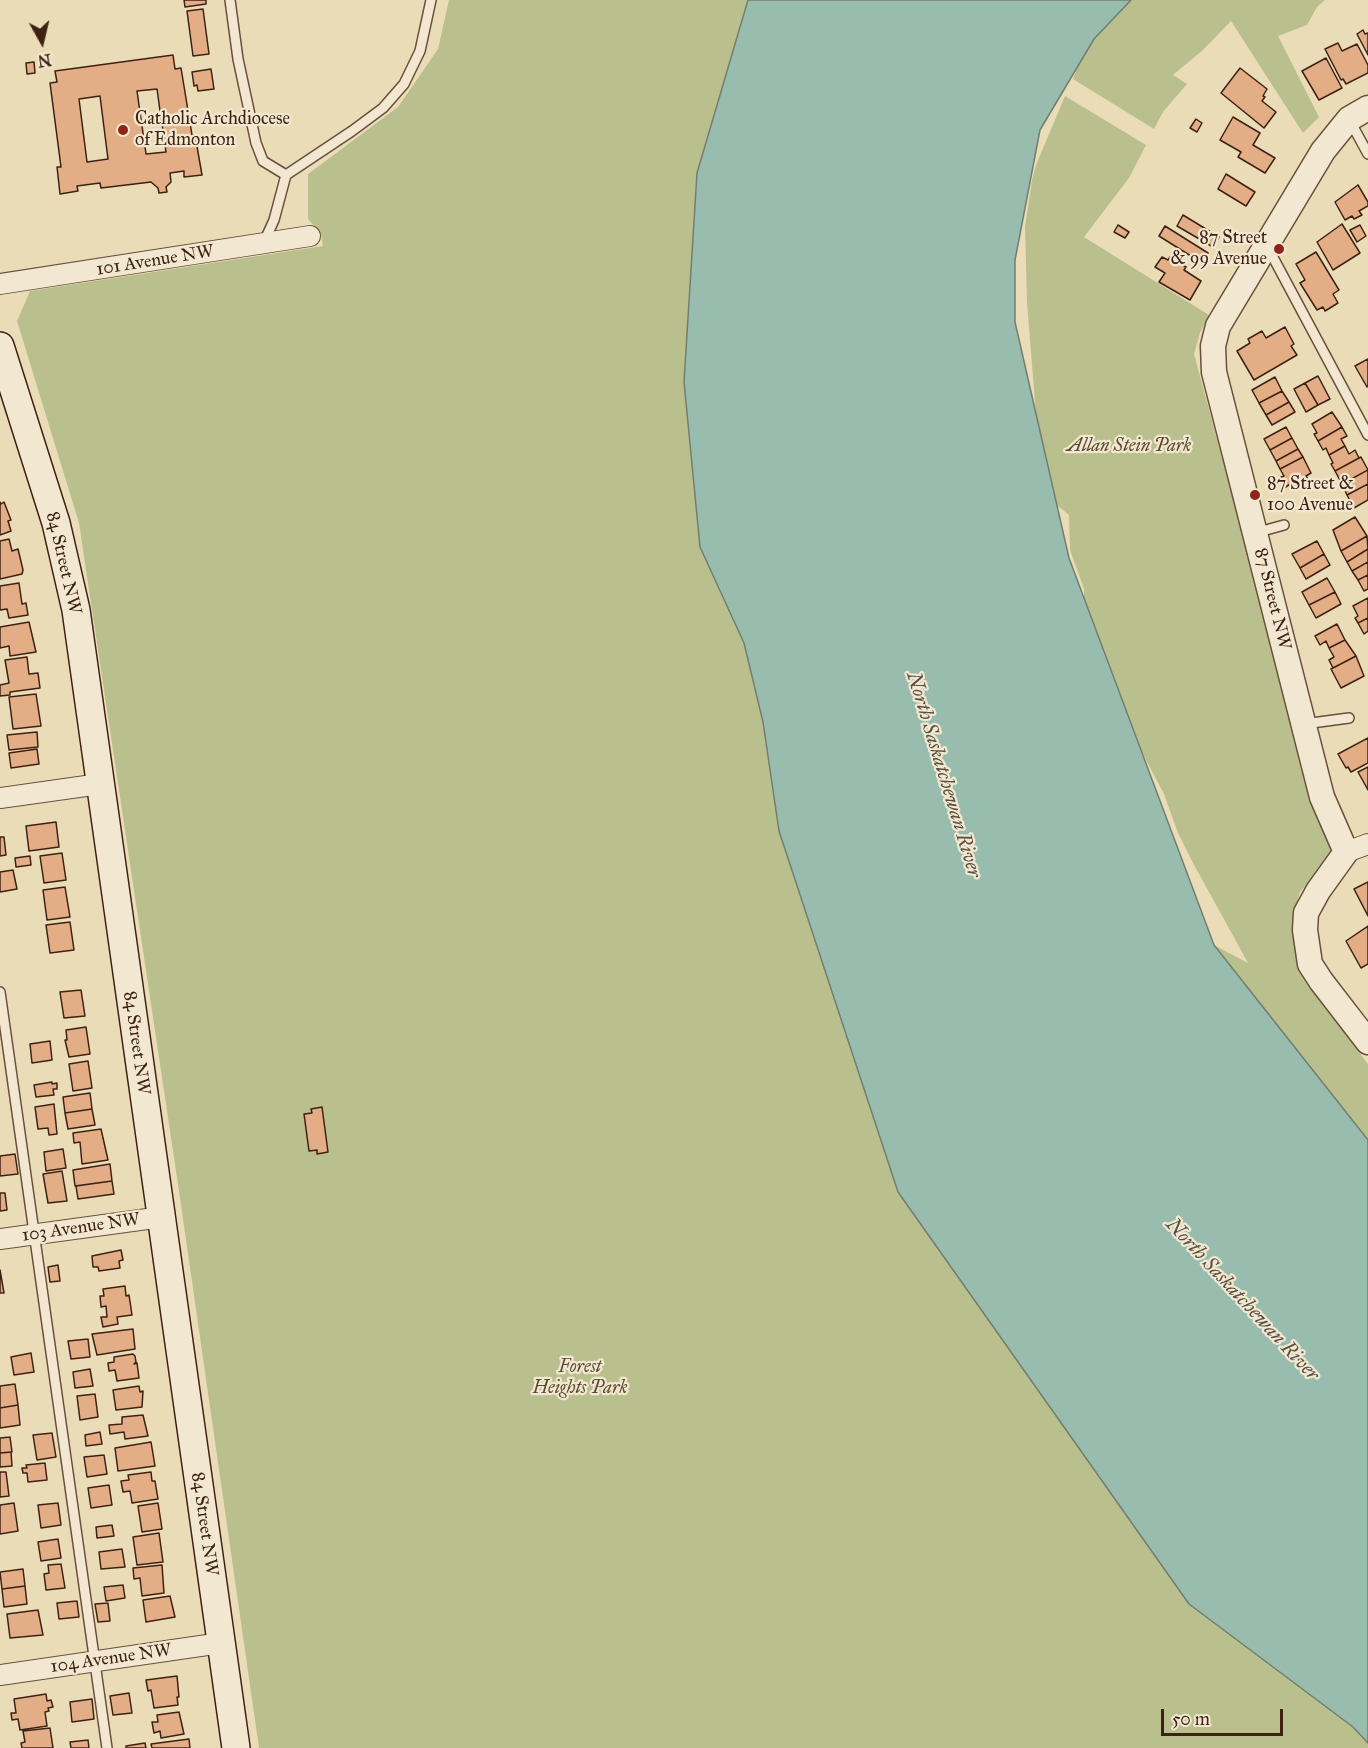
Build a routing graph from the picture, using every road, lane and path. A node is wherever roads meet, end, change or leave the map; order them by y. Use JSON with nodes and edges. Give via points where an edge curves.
{"nodes":[{"id":1,"x":230,"y":0,"type":"edge"},
{"id":2,"x":430,"y":0,"type":"edge"},
{"id":3,"x":1358,"y":114,"type":"edge"},
{"id":4,"x":1368,"y":154,"type":"edge"},
{"id":5,"x":286,"y":175,"type":"junction"},
{"id":6,"x":310,"y":236,"type":"dead end"},
{"id":7,"x":264,"y":244,"type":"junction"},
{"id":8,"x":1266,"y":244,"type":"junction"},
{"id":9,"x":0,"y":284,"type":"edge"},
{"id":10,"x":0,"y":346,"type":"edge"},
{"id":11,"x":1368,"y":435,"type":"edge"},
{"id":12,"x":1284,"y":525,"type":"dead end"},
{"id":13,"x":1255,"y":533,"type":"junction"},
{"id":14,"x":1349,"y":718,"type":"dead end"},
{"id":15,"x":1304,"y":724,"type":"junction"},
{"id":16,"x":100,"y":784,"type":"junction"},
{"id":17,"x":0,"y":798,"type":"edge"},
{"id":18,"x":1357,"y":848,"type":"edge"},
{"id":19,"x":0,"y":992,"type":"edge"},
{"id":20,"x":1368,"y":1042,"type":"edge"},
{"id":21,"x":162,"y":1217,"type":"junction"},
{"id":22,"x":35,"y":1234,"type":"junction"},
{"id":23,"x":0,"y":1239,"type":"edge"},
{"id":24,"x":221,"y":1643,"type":"junction"},
{"id":25,"x":95,"y":1662,"type":"junction"},
{"id":26,"x":0,"y":1675,"type":"edge"},
{"id":27,"x":107,"y":1748,"type":"edge"},
{"id":28,"x":236,"y":1748,"type":"edge"}],
"edges":[{"from":1,"to":5,"type":"lane","via":[[256,143],[263,161]]},
{"from":2,"to":5,"type":"lane","via":[[420,51],[404,84],[382,108]]},
{"from":3,"to":4,"type":"lane"},
{"from":3,"to":8,"type":"street","name":"87 Street NW","via":[[1323,151]]},
{"from":5,"to":7,"type":"lane"},
{"from":6,"to":7,"type":"street","name":"101 Avenue NW"},
{"from":7,"to":9,"type":"street","name":"101 Avenue NW"},
{"from":8,"to":11,"type":"lane"},
{"from":8,"to":13,"type":"street","name":"87 Street NW","via":[[1218,326],[1213,346],[1214,372]]},
{"from":10,"to":16,"type":"main road","name":"84 Street NW","via":[[56,523],[76,610]]},
{"from":12,"to":13,"type":"lane"},
{"from":13,"to":15,"type":"street","name":"87 Street NW"},
{"from":14,"to":15,"type":"lane"},
{"from":15,"to":18,"type":"street","name":"87 Street NW","via":[[1322,797]]},
{"from":16,"to":17,"type":"street"},
{"from":16,"to":21,"type":"main road","name":"84 Street NW"},
{"from":18,"to":20,"type":"street","name":"87 Street NW","via":[[1318,891],[1306,913],[1306,940],[1310,964]]},
{"from":19,"to":22,"type":"lane"},
{"from":21,"to":22,"type":"street","name":"103 Avenue NW"},
{"from":21,"to":24,"type":"main road","name":"84 Street NW"},
{"from":22,"to":23,"type":"street","name":"103 Avenue NW"},
{"from":22,"to":25,"type":"lane"},
{"from":24,"to":25,"type":"street","name":"104 Avenue NW"},
{"from":24,"to":28,"type":"main road","name":"84 Street NW"},
{"from":25,"to":26,"type":"street","name":"104 Avenue NW"},
{"from":25,"to":27,"type":"lane"}]}
